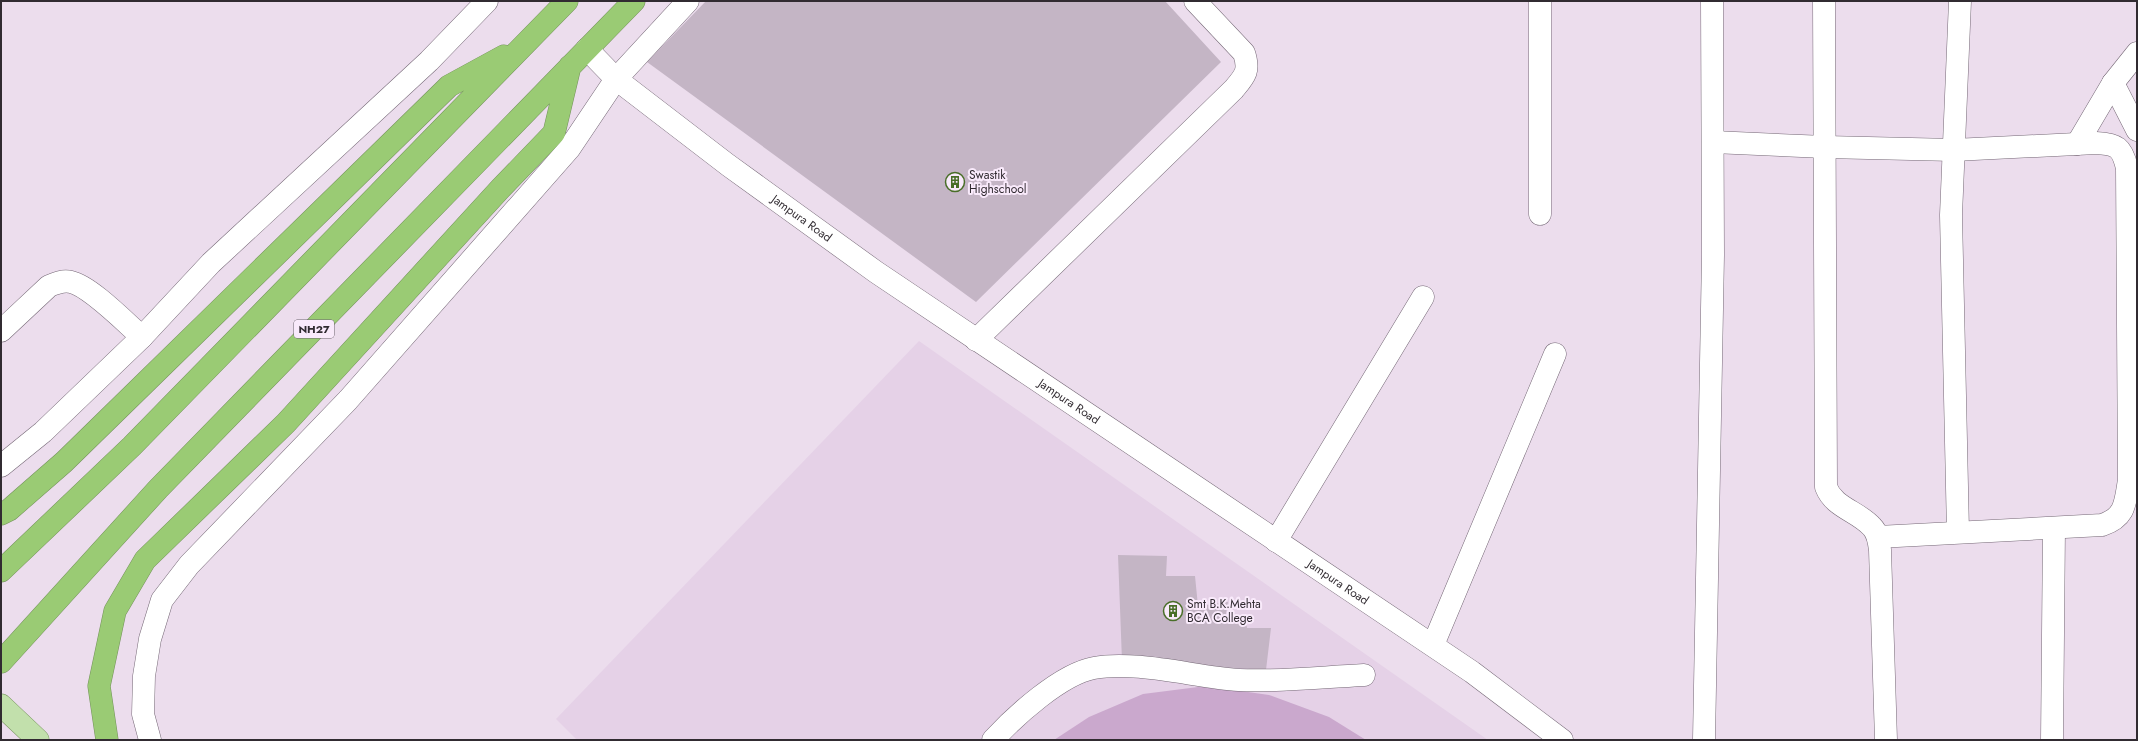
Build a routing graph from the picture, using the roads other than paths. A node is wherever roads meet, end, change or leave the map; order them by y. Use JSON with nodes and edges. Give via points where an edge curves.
{"nodes":[{"id":1,"x":487,"y":1,"type":"edge"},
{"id":2,"x":567,"y":1,"type":"edge"},
{"id":3,"x":634,"y":1,"type":"edge"},
{"id":4,"x":688,"y":1,"type":"edge"},
{"id":5,"x":1195,"y":1,"type":"edge"},
{"id":6,"x":1540,"y":1,"type":"edge"},
{"id":7,"x":1712,"y":1,"type":"edge"},
{"id":8,"x":1824,"y":1,"type":"edge"},
{"id":9,"x":1960,"y":1,"type":"edge"},
{"id":10,"x":525,"y":44,"type":"junction"},
{"id":11,"x":587,"y":49,"type":"junction"},
{"id":12,"x":2137,"y":53,"type":"edge"},
{"id":13,"x":570,"y":66,"type":"junction"},
{"id":14,"x":616,"y":79,"type":"junction"},
{"id":15,"x":2113,"y":83,"type":"junction"},
{"id":16,"x":2137,"y":130,"type":"edge"},
{"id":17,"x":1713,"y":142,"type":"junction"},
{"id":18,"x":2078,"y":144,"type":"junction"},
{"id":19,"x":1825,"y":147,"type":"junction"},
{"id":20,"x":1954,"y":150,"type":"junction"},
{"id":21,"x":1540,"y":214,"type":"dead end"},
{"id":22,"x":1423,"y":297,"type":"dead end"},
{"id":23,"x":1,"y":331,"type":"edge"},
{"id":24,"x":142,"y":337,"type":"junction"},
{"id":25,"x":976,"y":340,"type":"junction"},
{"id":26,"x":1555,"y":354,"type":"dead end"},
{"id":27,"x":1,"y":466,"type":"edge"},
{"id":28,"x":1,"y":514,"type":"edge"},
{"id":29,"x":2054,"y":528,"type":"junction"},
{"id":30,"x":1958,"y":532,"type":"junction"},
{"id":31,"x":1878,"y":537,"type":"junction"},
{"id":32,"x":1276,"y":541,"type":"junction"},
{"id":33,"x":1,"y":571,"type":"edge"},
{"id":34,"x":1433,"y":645,"type":"junction"},
{"id":35,"x":1,"y":662,"type":"edge"},
{"id":36,"x":1364,"y":674,"type":"dead end"},
{"id":37,"x":1,"y":704,"type":"edge"},
{"id":38,"x":38,"y":740,"type":"edge"},
{"id":39,"x":107,"y":740,"type":"edge"},
{"id":40,"x":150,"y":740,"type":"edge"},
{"id":41,"x":993,"y":740,"type":"edge"},
{"id":42,"x":1562,"y":740,"type":"edge"},
{"id":43,"x":1704,"y":740,"type":"edge"},
{"id":44,"x":1886,"y":740,"type":"edge"},
{"id":45,"x":2052,"y":740,"type":"edge"}],
"edges":[{"from":1,"to":24,"type":"street","via":[[429,61],[211,263]]},
{"from":2,"to":10,"type":"highway"},
{"from":3,"to":11,"type":"highway","number":"NH27"},
{"from":4,"to":14,"type":"street"},
{"from":5,"to":25,"type":"street","via":[[1244,53],[1248,64],[1246,73],[1234,89]]},
{"from":6,"to":21,"type":"street"},
{"from":7,"to":17,"type":"street"},
{"from":8,"to":19,"type":"street"},
{"from":9,"to":20,"type":"street"},
{"from":10,"to":28,"type":"highway","via":[[449,86],[64,462],[9,510]]},
{"from":10,"to":33,"type":"highway","via":[[132,446]]},
{"from":11,"to":13,"type":"highway","number":"NH27"},
{"from":11,"to":14,"type":"street","name":"Jampura Road"},
{"from":12,"to":15,"type":"street"},
{"from":13,"to":35,"type":"highway","number":"NH27","via":[[158,489]]},
{"from":13,"to":39,"type":"highway","via":[[554,134],[495,194],[286,423],[145,560],[115,611],[99,686]]},
{"from":14,"to":25,"type":"street","name":"Jampura Road","via":[[728,165],[876,272]]},
{"from":14,"to":40,"type":"street","via":[[563,155],[348,400],[189,565],[162,600],[150,639],[144,676],[143,714]]},
{"from":15,"to":16,"type":"street"},
{"from":15,"to":18,"type":"street"},
{"from":17,"to":19,"type":"street"},
{"from":17,"to":43,"type":"street"},
{"from":18,"to":20,"type":"street"},
{"from":18,"to":29,"type":"street","via":[[2110,144],[2124,155],[2127,168],[2129,480],[2125,504],[2121,514],[2114,521],[2102,525]]},
{"from":19,"to":20,"type":"street"},
{"from":19,"to":31,"type":"street","via":[[1826,487],[1830,496],[1873,527]]},
{"from":20,"to":30,"type":"street","via":[[1951,215]]},
{"from":22,"to":32,"type":"street"},
{"from":23,"to":24,"type":"street","via":[[50,286],[59,282],[71,282],[91,293]]},
{"from":24,"to":27,"type":"street","via":[[43,432]]},
{"from":25,"to":32,"type":"street","name":"Jampura Road"},
{"from":26,"to":34,"type":"street"},
{"from":29,"to":30,"type":"street"},
{"from":29,"to":45,"type":"street"},
{"from":30,"to":31,"type":"street"},
{"from":31,"to":44,"type":"street"},
{"from":32,"to":34,"type":"street","name":"Jampura Road"},
{"from":34,"to":42,"type":"street","name":"Jampura Road"},
{"from":36,"to":41,"type":"street","via":[[1302,679],[1239,680],[1122,666],[1093,668],[1062,682],[1038,699]]},
{"from":37,"to":38,"type":"main road"}]}
